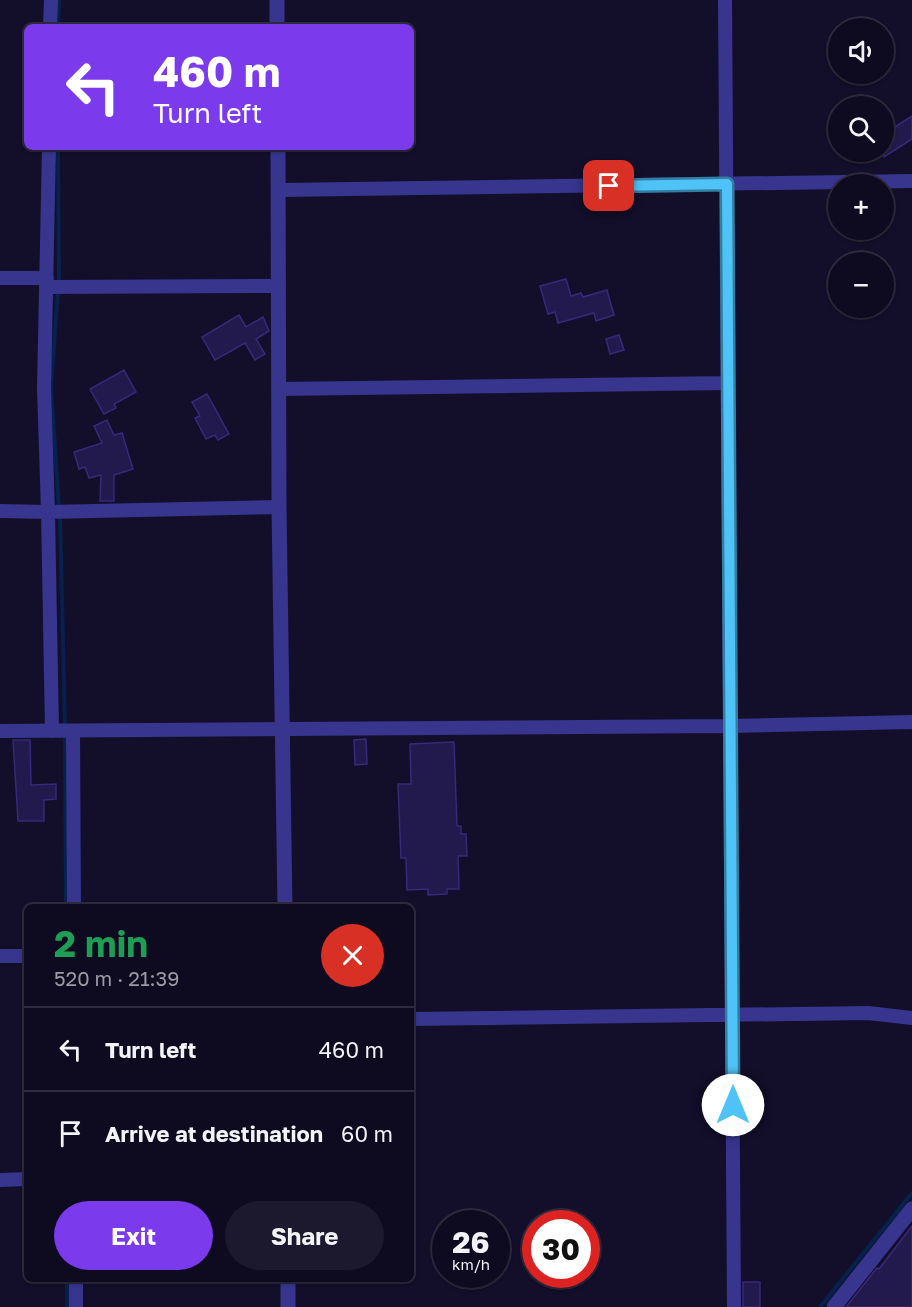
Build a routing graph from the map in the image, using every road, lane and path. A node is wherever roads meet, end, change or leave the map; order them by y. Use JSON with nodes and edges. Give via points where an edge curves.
{"nodes":[{"id":1,"x":51,"y":0,"type":"edge"},
{"id":2,"x":277,"y":0,"type":"edge"},
{"id":3,"x":725,"y":0,"type":"edge"},
{"id":4,"x":50,"y":24,"type":"edge"},
{"id":5,"x":277,"y":24,"type":"edge"},
{"id":6,"x":49,"y":150,"type":"edge"},
{"id":7,"x":278,"y":150,"type":"edge"},
{"id":8,"x":912,"y":181,"type":"edge"},
{"id":9,"x":727,"y":184,"type":"junction"},
{"id":10,"x":278,"y":186,"type":"junction"},
{"id":11,"x":0,"y":278,"type":"edge"},
{"id":12,"x":47,"y":282,"type":"junction"},
{"id":13,"x":279,"y":286,"type":"junction"},
{"id":14,"x":727,"y":382,"type":"junction"},
{"id":15,"x":279,"y":388,"type":"junction"},
{"id":16,"x":279,"y":507,"type":"junction"},
{"id":17,"x":0,"y":511,"type":"edge"},
{"id":18,"x":48,"y":512,"type":"junction"},
{"id":19,"x":912,"y":722,"type":"edge"},
{"id":20,"x":729,"y":726,"type":"junction"},
{"id":21,"x":283,"y":730,"type":"junction"},
{"id":22,"x":0,"y":731,"type":"edge"},
{"id":23,"x":52,"y":731,"type":"junction"},
{"id":24,"x":73,"y":731,"type":"junction"},
{"id":25,"x":74,"y":904,"type":"edge"},
{"id":26,"x":285,"y":904,"type":"edge"},
{"id":27,"x":0,"y":956,"type":"edge"},
{"id":28,"x":24,"y":956,"type":"edge"},
{"id":29,"x":732,"y":1015,"type":"junction"},
{"id":30,"x":912,"y":1018,"type":"edge"},
{"id":31,"x":414,"y":1019,"type":"edge"},
{"id":32,"x":24,"y":1179,"type":"edge"},
{"id":33,"x":0,"y":1180,"type":"edge"},
{"id":34,"x":912,"y":1209,"type":"edge"},
{"id":35,"x":76,"y":1282,"type":"edge"},
{"id":36,"x":288,"y":1282,"type":"edge"},
{"id":37,"x":76,"y":1307,"type":"edge"},
{"id":38,"x":288,"y":1307,"type":"edge"},
{"id":39,"x":734,"y":1307,"type":"edge"},
{"id":40,"x":834,"y":1307,"type":"edge"}],
"edges":[{"from":1,"to":4,"type":"street"},
{"from":2,"to":5,"type":"street"},
{"from":3,"to":9,"type":"street"},
{"from":6,"to":12,"type":"street"},
{"from":7,"to":10,"type":"street"},
{"from":8,"to":9,"type":"street"},
{"from":9,"to":10,"type":"street","via":[[281,190]]},
{"from":9,"to":14,"type":"street"},
{"from":10,"to":13,"type":"street"},
{"from":11,"to":12,"type":"street"},
{"from":12,"to":13,"type":"street"},
{"from":12,"to":18,"type":"street","via":[[44,388]]},
{"from":13,"to":15,"type":"street"},
{"from":14,"to":15,"type":"street"},
{"from":14,"to":20,"type":"street"},
{"from":15,"to":16,"type":"street"},
{"from":16,"to":18,"type":"street"},
{"from":16,"to":21,"type":"street"},
{"from":17,"to":18,"type":"street"},
{"from":18,"to":23,"type":"street"},
{"from":19,"to":20,"type":"street"},
{"from":20,"to":21,"type":"street"},
{"from":20,"to":29,"type":"street"},
{"from":21,"to":24,"type":"street"},
{"from":21,"to":26,"type":"street"},
{"from":22,"to":23,"type":"street"},
{"from":23,"to":24,"type":"street"},
{"from":24,"to":25,"type":"street"},
{"from":27,"to":28,"type":"street"},
{"from":29,"to":30,"type":"street","via":[[868,1013]]},
{"from":29,"to":31,"type":"street"},
{"from":29,"to":39,"type":"street"},
{"from":32,"to":33,"type":"street"},
{"from":34,"to":40,"type":"street"},
{"from":35,"to":37,"type":"street"},
{"from":36,"to":38,"type":"street"}]}
